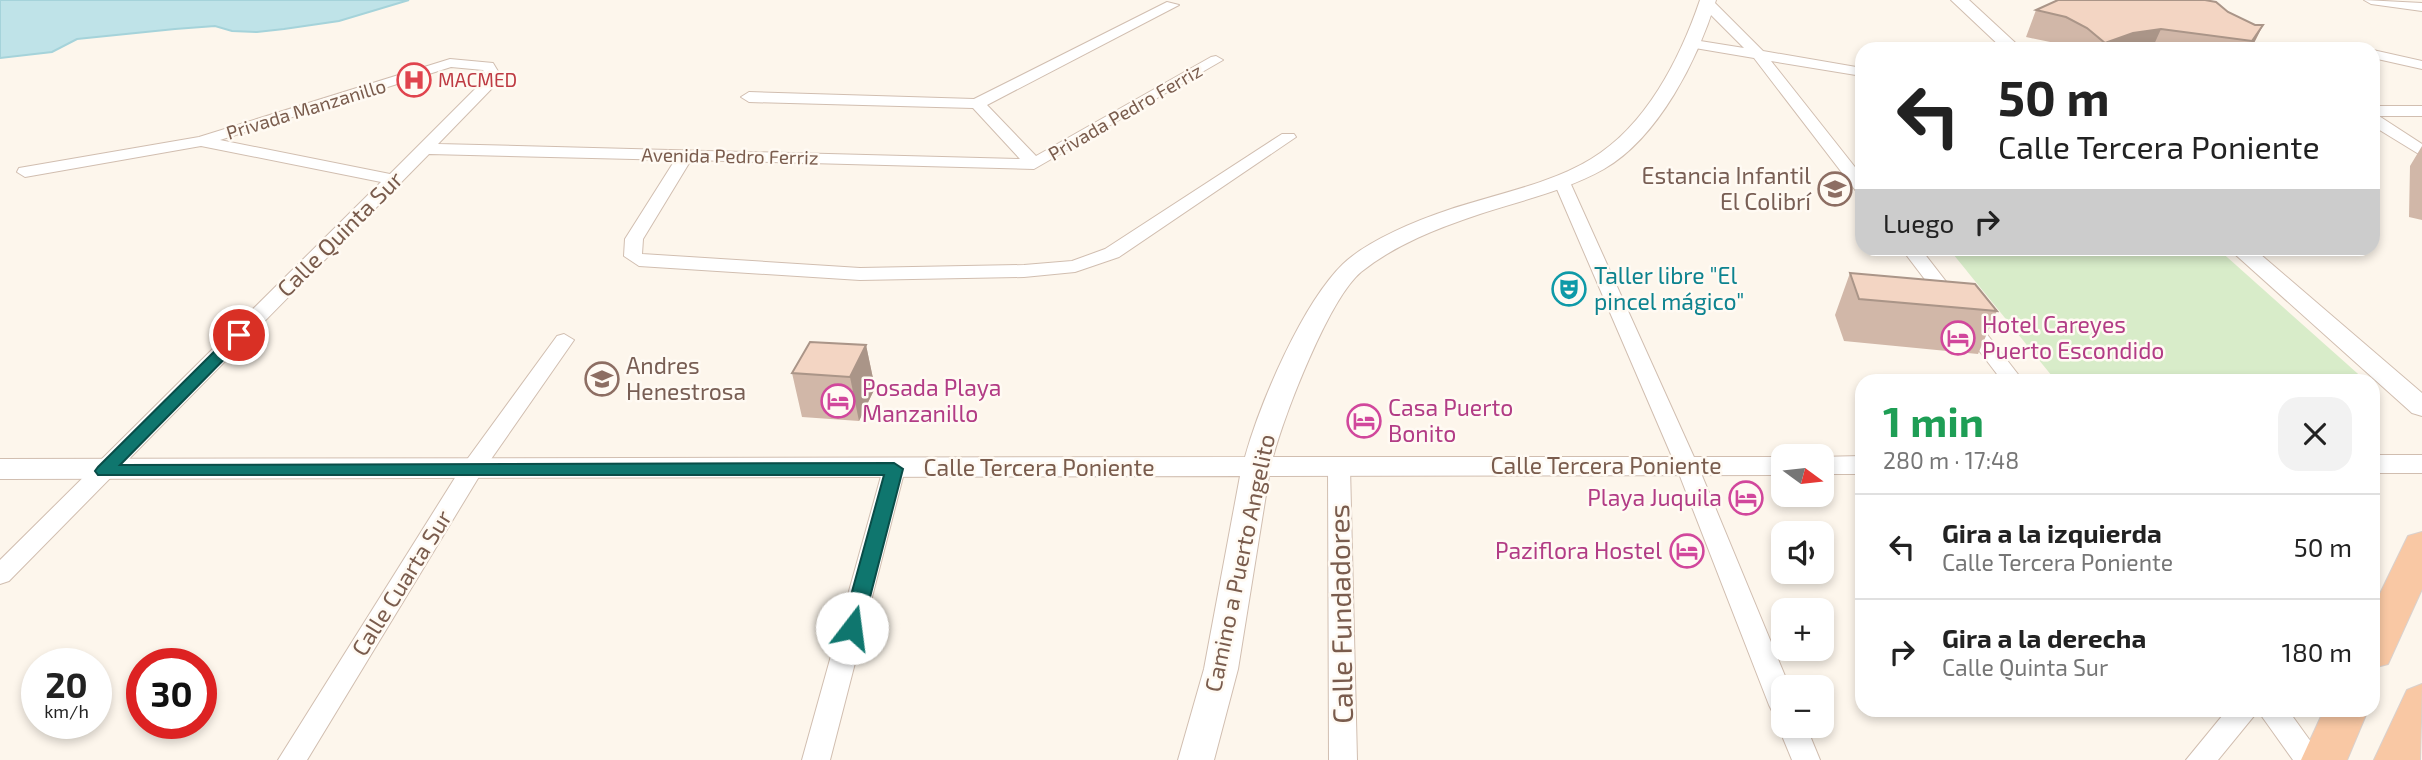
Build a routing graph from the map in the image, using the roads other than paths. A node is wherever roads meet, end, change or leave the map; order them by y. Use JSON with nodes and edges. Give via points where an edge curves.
{"nodes":[{"id":1,"x":1959,"y":0,"type":"edge"},
{"id":2,"x":2371,"y":0,"type":"edge"},
{"id":3,"x":1708,"y":2,"type":"edge"},
{"id":4,"x":1172,"y":5,"type":"dead end"},
{"id":5,"x":2422,"y":7,"type":"edge"},
{"id":6,"x":2005,"y":42,"type":"edge"},
{"id":7,"x":1694,"y":44,"type":"junction"},
{"id":8,"x":1759,"y":55,"type":"junction"},
{"id":9,"x":2380,"y":56,"type":"edge"},
{"id":10,"x":1216,"y":60,"type":"dead end"},
{"id":11,"x":450,"y":64,"type":"joint"},
{"id":12,"x":2421,"y":65,"type":"edge"},
{"id":13,"x":1855,"y":71,"type":"edge"},
{"id":14,"x":749,"y":97,"type":"dead end"},
{"id":15,"x":977,"y":104,"type":"junction"},
{"id":16,"x":2380,"y":111,"type":"edge"},
{"id":17,"x":2422,"y":111,"type":"edge"},
{"id":18,"x":2380,"y":124,"type":"edge"},
{"id":19,"x":1289,"y":137,"type":"dead end"},
{"id":20,"x":201,"y":142,"type":"junction"},
{"id":21,"x":425,"y":149,"type":"junction"},
{"id":22,"x":2422,"y":151,"type":"edge"},
{"id":23,"x":686,"y":155,"type":"junction"},
{"id":24,"x":1034,"y":164,"type":"junction"},
{"id":25,"x":25,"y":172,"type":"dead end"},
{"id":26,"x":1855,"y":178,"type":"edge"},
{"id":27,"x":394,"y":180,"type":"junction"},
{"id":28,"x":1561,"y":180,"type":"junction"},
{"id":29,"x":1916,"y":256,"type":"edge"},
{"id":30,"x":2248,"y":256,"type":"edge"},
{"id":31,"x":564,"y":340,"type":"dead end"},
{"id":32,"x":2008,"y":374,"type":"edge"},
{"id":33,"x":2422,"y":407,"type":"edge"},
{"id":34,"x":2380,"y":464,"type":"edge"},
{"id":35,"x":2422,"y":464,"type":"edge"},
{"id":36,"x":1687,"y":466,"type":"junction"},
{"id":37,"x":1771,"y":466,"type":"edge"},
{"id":38,"x":1834,"y":466,"type":"edge"},
{"id":39,"x":1855,"y":466,"type":"edge"},
{"id":40,"x":1339,"y":467,"type":"junction"},
{"id":41,"x":1256,"y":468,"type":"junction"},
{"id":42,"x":0,"y":469,"type":"edge"},
{"id":43,"x":894,"y":469,"type":"junction"},
{"id":44,"x":471,"y":470,"type":"junction"},
{"id":45,"x":104,"y":471,"type":"junction"},
{"id":46,"x":2422,"y":546,"type":"edge"},
{"id":47,"x":0,"y":575,"type":"edge"},
{"id":48,"x":2380,"y":637,"type":"edge"},
{"id":49,"x":1771,"y":675,"type":"edge"},
{"id":50,"x":2422,"y":702,"type":"edge"},
{"id":51,"x":2238,"y":717,"type":"edge"},
{"id":52,"x":2276,"y":717,"type":"edge"},
{"id":53,"x":2343,"y":717,"type":"edge"},
{"id":54,"x":1797,"y":738,"type":"edge"},
{"id":55,"x":292,"y":760,"type":"edge"},
{"id":56,"x":816,"y":760,"type":"edge"},
{"id":57,"x":1196,"y":760,"type":"edge"},
{"id":58,"x":1343,"y":760,"type":"edge"},
{"id":59,"x":1805,"y":760,"type":"edge"},
{"id":60,"x":2200,"y":760,"type":"edge"},
{"id":61,"x":2309,"y":760,"type":"edge"},
{"id":62,"x":2324,"y":760,"type":"edge"},
{"id":63,"x":2397,"y":760,"type":"edge"}],
"edges":[{"from":1,"to":6,"type":"street"},
{"from":2,"to":5,"type":"street"},
{"from":3,"to":7,"type":"street","name":"Camino a Puerto Angelito"},
{"from":3,"to":8,"type":"street"},
{"from":4,"to":15,"type":"street"},
{"from":7,"to":8,"type":"street"},
{"from":7,"to":28,"type":"street","name":"Camino a Puerto Angelito","via":[[1662,97],[1623,146],[1597,166]]},
{"from":8,"to":13,"type":"street"},
{"from":8,"to":26,"type":"street"},
{"from":9,"to":12,"type":"street"},
{"from":10,"to":24,"type":"street","name":"Privada Pedro Ferriz"},
{"from":11,"to":20,"type":"street","name":"Privada Manzanillo"},
{"from":11,"to":21,"type":"street","name":"Calle Quinta Sur","via":[[488,66],[495,78]]},
{"from":14,"to":15,"type":"street"},
{"from":15,"to":24,"type":"street"},
{"from":16,"to":17,"type":"street"},
{"from":18,"to":22,"type":"street"},
{"from":19,"to":23,"type":"street","via":[[1112,253],[1075,266],[1024,271],[860,274],[639,260],[632,256],[634,239]]},
{"from":20,"to":25,"type":"street"},
{"from":20,"to":27,"type":"street"},
{"from":21,"to":23,"type":"street","name":"Avenida Pedro Ferriz"},
{"from":21,"to":27,"type":"street","name":"Calle Quinta Sur"},
{"from":23,"to":24,"type":"street","name":"Avenida Pedro Ferriz"},
{"from":27,"to":45,"type":"street","name":"Calle Quinta Sur"},
{"from":28,"to":36,"type":"street"},
{"from":28,"to":41,"type":"street","name":"Camino a Puerto Angelito","via":[[1416,228],[1352,268],[1325,302],[1270,417]]},
{"from":29,"to":32,"type":"street"},
{"from":30,"to":33,"type":"street"},
{"from":31,"to":44,"type":"street","name":"Calle Cuarta Sur"},
{"from":34,"to":35,"type":"street"},
{"from":36,"to":37,"type":"street","name":"Calle Tercera Poniente"},
{"from":36,"to":40,"type":"street","name":"Calle Tercera Poniente"},
{"from":36,"to":49,"type":"street"},
{"from":38,"to":39,"type":"street"},
{"from":40,"to":41,"type":"street","name":"Calle Tercera Poniente"},
{"from":40,"to":58,"type":"street","name":"Calle Fundadores"},
{"from":41,"to":43,"type":"street","name":"Calle Tercera Poniente"},
{"from":41,"to":57,"type":"street","name":"Camino a Puerto Angelito","via":[[1221,670]]},
{"from":42,"to":45,"type":"street","name":"Calle Tercera Poniente"},
{"from":43,"to":44,"type":"street","name":"Calle Tercera Poniente"},
{"from":43,"to":56,"type":"street"},
{"from":44,"to":45,"type":"street","name":"Calle Tercera Poniente"},
{"from":44,"to":55,"type":"street","name":"Calle Cuarta Sur"},
{"from":45,"to":47,"type":"street","name":"Calle Quinta Sur"},
{"from":46,"to":48,"type":"highway"},
{"from":50,"to":63,"type":"highway"},
{"from":51,"to":60,"type":"street"},
{"from":52,"to":61,"type":"street"},
{"from":53,"to":62,"type":"highway"},
{"from":54,"to":59,"type":"street"}]}
